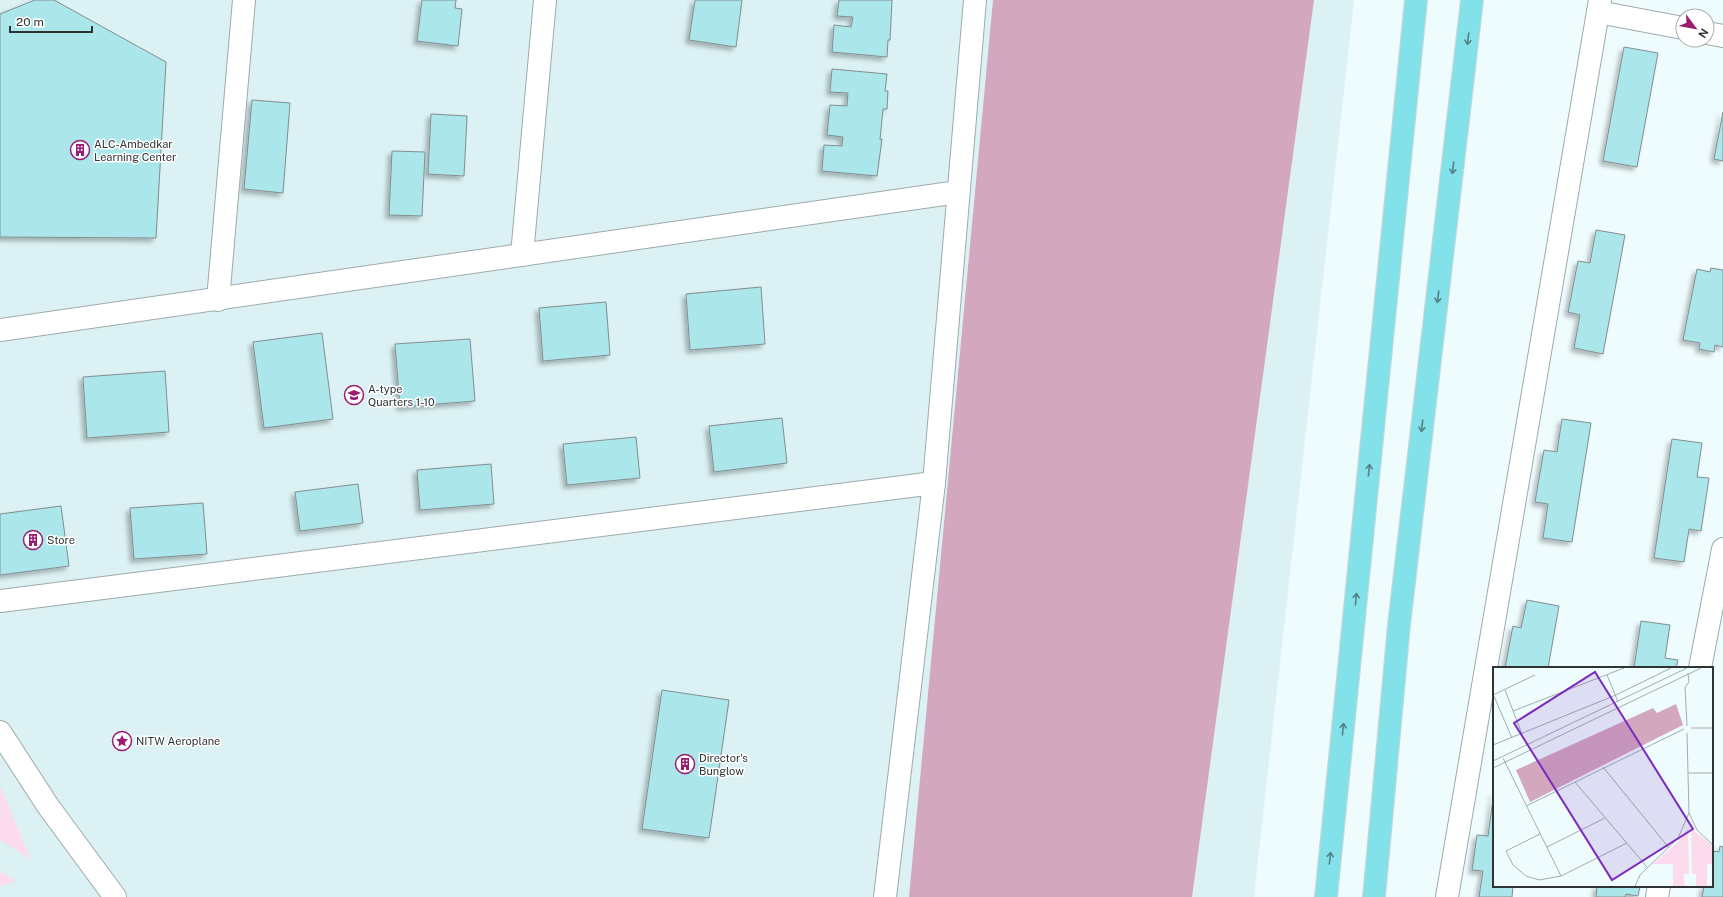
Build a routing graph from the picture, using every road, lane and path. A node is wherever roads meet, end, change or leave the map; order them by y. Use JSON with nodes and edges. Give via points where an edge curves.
{"nodes":[{"id":1,"x":244,"y":0,"type":"edge"},
{"id":2,"x":545,"y":0,"type":"edge"},
{"id":3,"x":975,"y":0,"type":"edge"},
{"id":4,"x":1416,"y":0,"type":"edge"},
{"id":5,"x":1472,"y":0,"type":"edge"},
{"id":6,"x":1599,"y":6,"type":"edge"},
{"id":7,"x":1675,"y":26,"type":"edge"},
{"id":8,"x":958,"y":192,"type":"junction"},
{"id":9,"x":522,"y":255,"type":"junction"},
{"id":10,"x":218,"y":300,"type":"junction"},
{"id":11,"x":0,"y":330,"type":"edge"},
{"id":12,"x":934,"y":483,"type":"junction"},
{"id":13,"x":1723,"y":548,"type":"edge"},
{"id":14,"x":0,"y":601,"type":"edge"},
{"id":15,"x":1700,"y":667,"type":"edge"},
{"id":16,"x":0,"y":732,"type":"edge"},
{"id":17,"x":1659,"y":887,"type":"edge"},
{"id":18,"x":115,"y":897,"type":"edge"},
{"id":19,"x":885,"y":897,"type":"edge"},
{"id":20,"x":1326,"y":897,"type":"edge"},
{"id":21,"x":1374,"y":897,"type":"edge"},
{"id":22,"x":1447,"y":897,"type":"edge"},
{"id":23,"x":1657,"y":897,"type":"edge"}],
"edges":[{"from":1,"to":10,"type":"street"},
{"from":2,"to":9,"type":"street"},
{"from":3,"to":8,"type":"street"},
{"from":20,"to":4,"type":"main road","one_way":true},
{"from":5,"to":21,"type":"main road","one_way":true,"via":[[1399,625]]},
{"from":6,"to":7,"type":"street"},
{"from":6,"to":22,"type":"street"},
{"from":8,"to":9,"type":"street"},
{"from":8,"to":12,"type":"street"},
{"from":9,"to":10,"type":"street"},
{"from":10,"to":11,"type":"street"},
{"from":12,"to":14,"type":"street"},
{"from":12,"to":19,"type":"street"},
{"from":13,"to":15,"type":"street"},
{"from":16,"to":18,"type":"street","via":[[48,806]]},
{"from":17,"to":23,"type":"street"}]}
